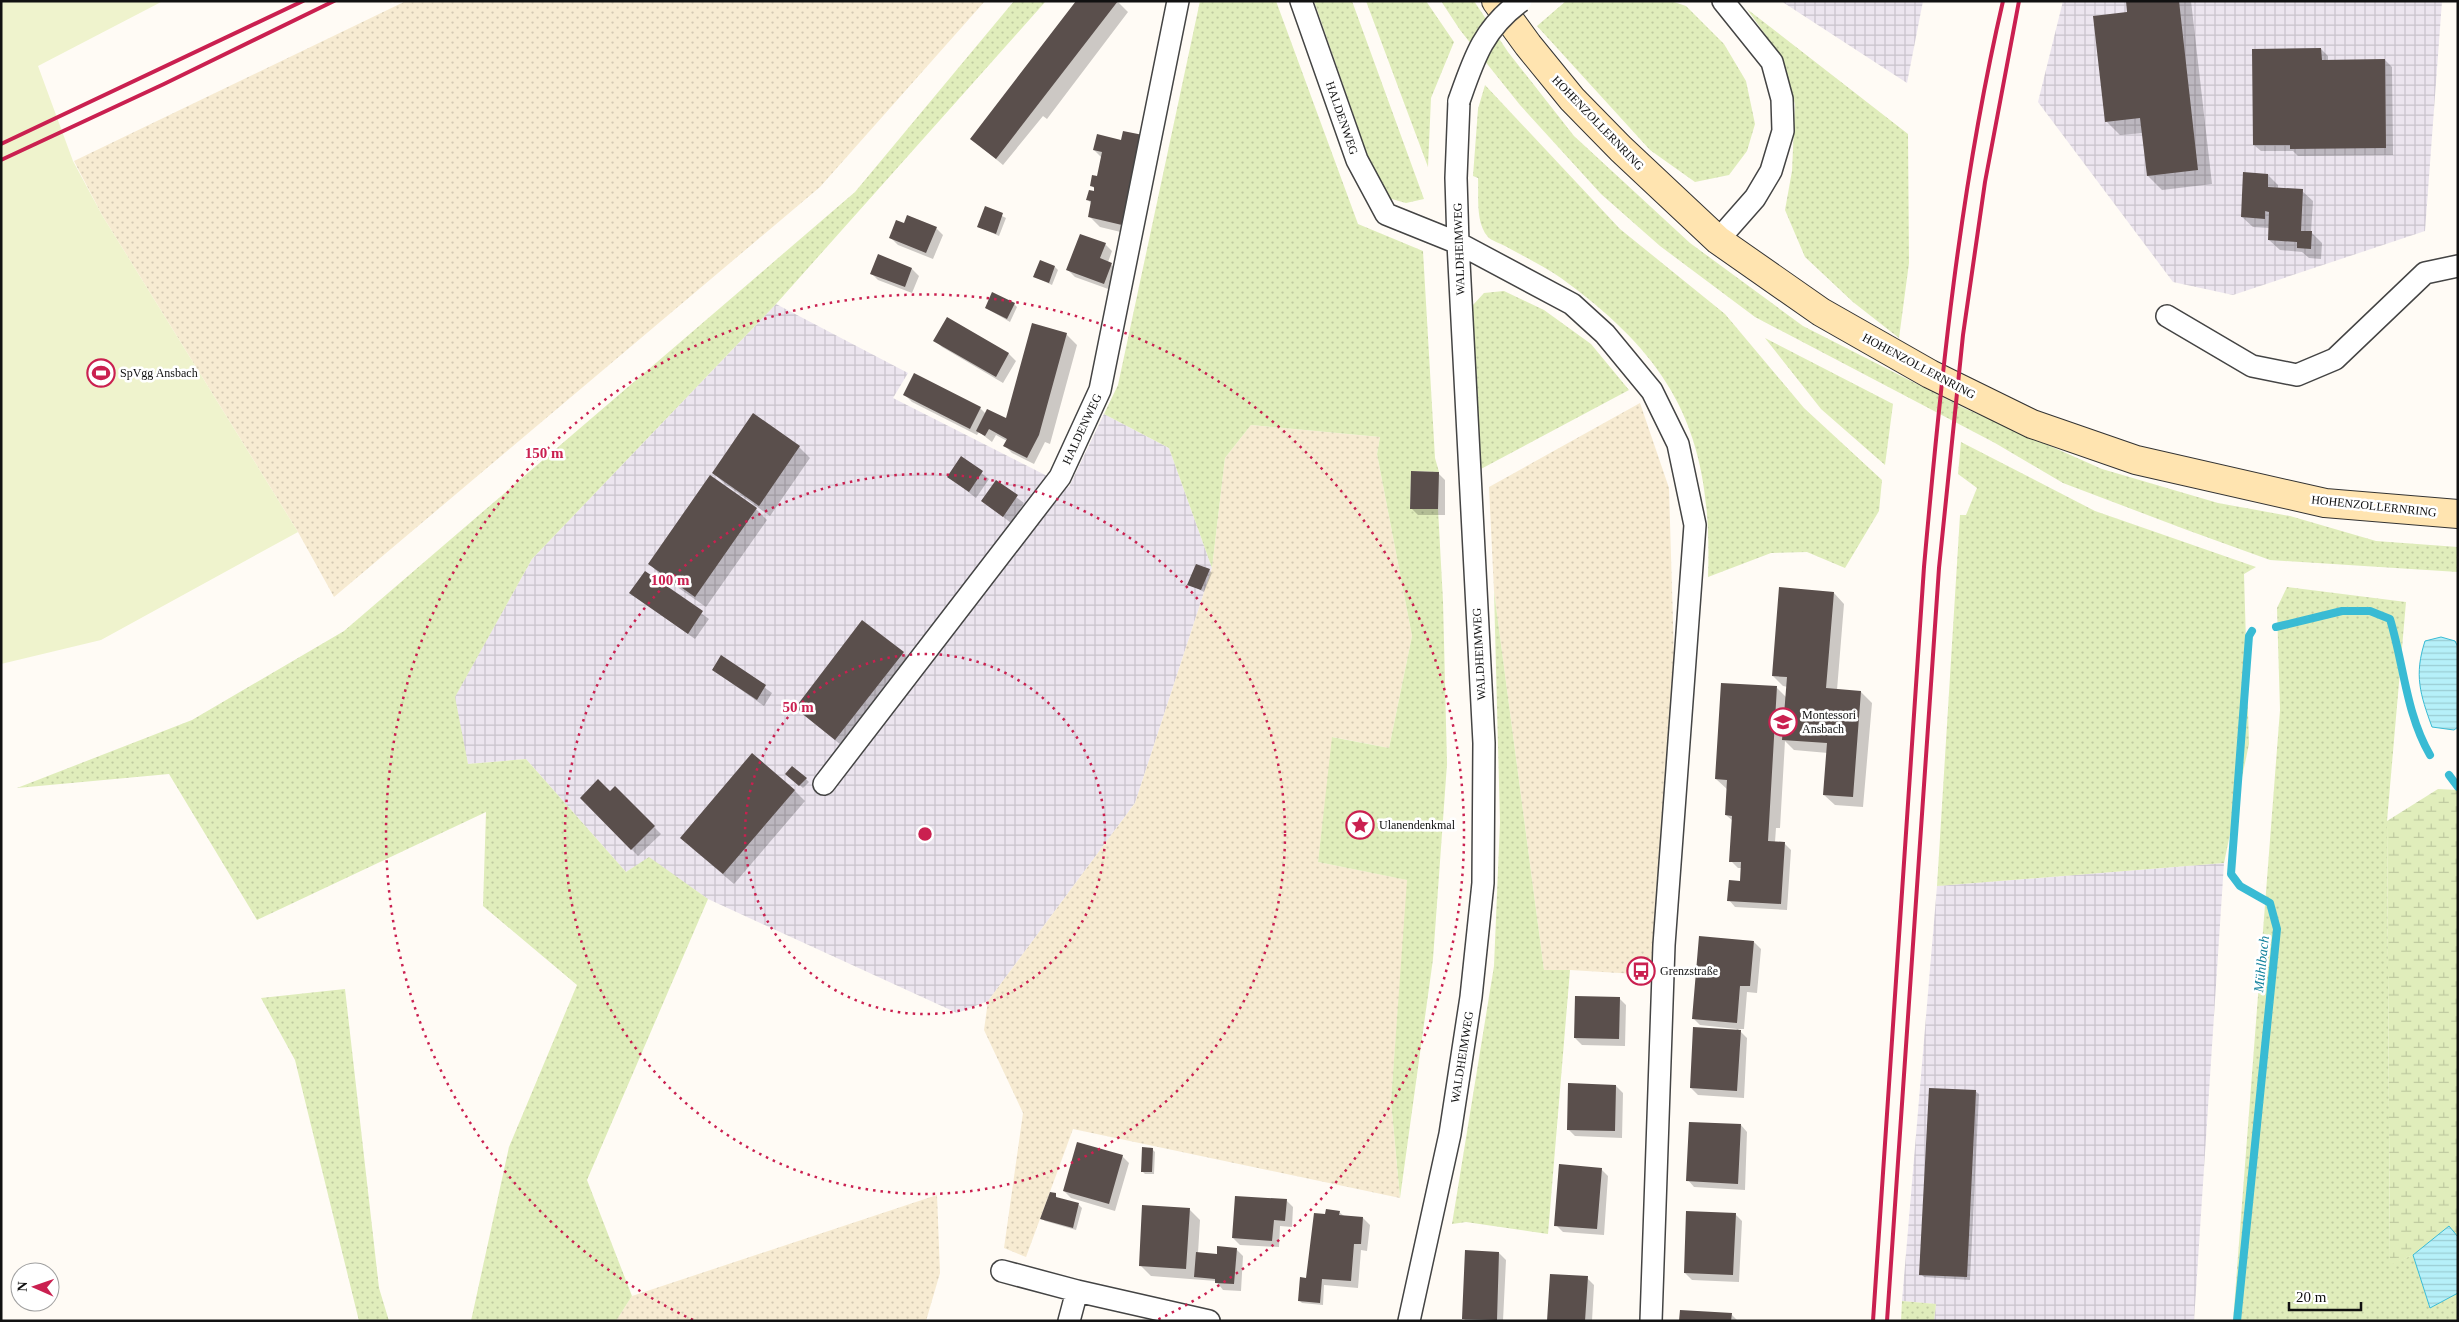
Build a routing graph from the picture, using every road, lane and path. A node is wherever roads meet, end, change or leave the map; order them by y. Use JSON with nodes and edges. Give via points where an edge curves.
{"nodes":[{"id":1,"x":1178,"y":1,"type":"edge"},
{"id":2,"x":1301,"y":1,"type":"edge"},
{"id":3,"x":1496,"y":1,"type":"edge"},
{"id":4,"x":1521,"y":1,"type":"edge"},
{"id":5,"x":1724,"y":1,"type":"edge"},
{"id":6,"x":1718,"y":240,"type":"junction"},
{"id":7,"x":1458,"y":243,"type":"junction"},
{"id":8,"x":2458,"y":266,"type":"edge"},
{"id":9,"x":2167,"y":316,"type":"dead end"},
{"id":10,"x":2458,"y":514,"type":"edge"},
{"id":11,"x":824,"y":784,"type":"dead end"},
{"id":12,"x":1002,"y":1271,"type":"dead end"},
{"id":13,"x":1077,"y":1291,"type":"junction"},
{"id":14,"x":1069,"y":1321,"type":"edge"},
{"id":15,"x":1209,"y":1321,"type":"edge"},
{"id":16,"x":1409,"y":1321,"type":"edge"},
{"id":17,"x":1651,"y":1321,"type":"edge"}],
"edges":[{"from":1,"to":11,"type":"street","name":"HALDENWEG","via":[[1100,390],[1060,477]]},
{"from":2,"to":7,"type":"street","name":"HALDENWEG","via":[[1357,160],[1386,214]]},
{"from":3,"to":6,"type":"main road","name":"HOHENZOLLERNRING","via":[[1572,99]]},
{"from":4,"to":7,"type":"street","name":"WALDHEIMWEG","bridge":true,"via":[[1501,16],[1476,52],[1459,101]]},
{"from":5,"to":6,"type":"street","via":[[1772,62],[1782,99],[1783,131],[1771,171],[1755,198]]},
{"from":6,"to":10,"type":"main road","name":"HOHENZOLLERNRING","via":[[1838,321],[1930,374],[2032,424],[2136,460],[2252,488],[2325,503]]},
{"from":7,"to":16,"type":"street","name":"WALDHEIMWEG","via":[[1484,744],[1483,883],[1472,997],[1450,1134]]},
{"from":7,"to":17,"type":"street","name":"HALDENWEG","via":[[1572,304],[1605,334],[1652,392],[1678,444],[1695,524],[1664,946]]},
{"from":8,"to":9,"type":"street","via":[[2425,273],[2335,359],[2297,376],[2252,366]]},
{"from":12,"to":13,"type":"street"},
{"from":13,"to":14,"type":"street"},
{"from":13,"to":15,"type":"street"}]}
